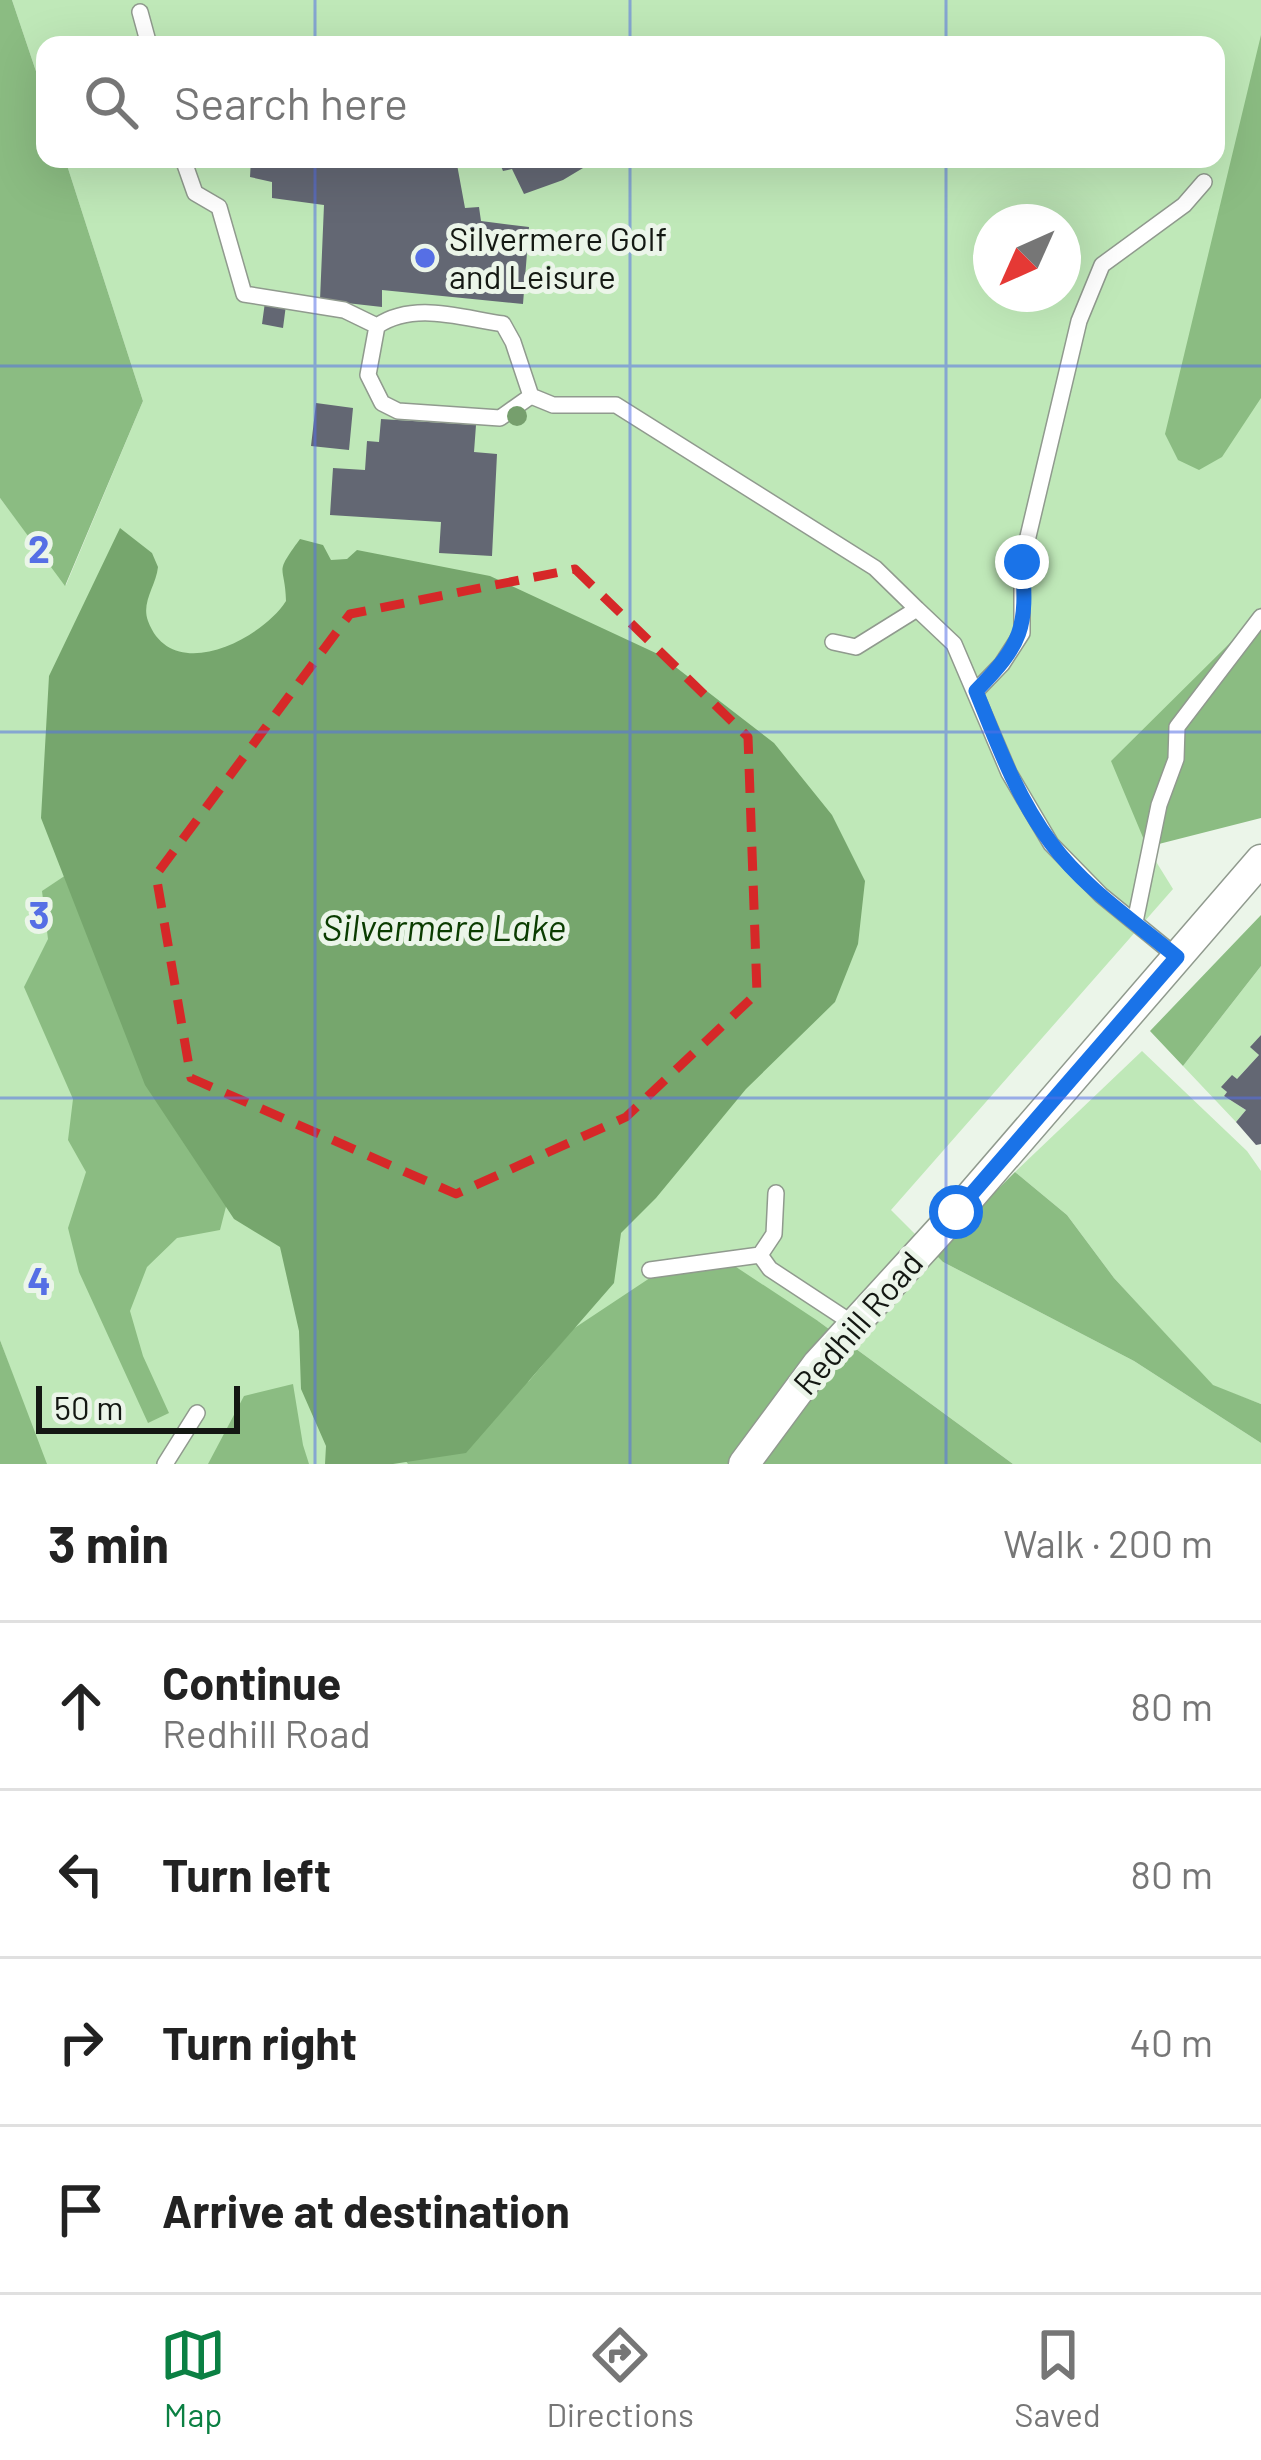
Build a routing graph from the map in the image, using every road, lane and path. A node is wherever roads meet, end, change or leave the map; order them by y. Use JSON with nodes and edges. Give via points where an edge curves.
{"nodes":[{"id":1,"x":140,"y":12,"type":"dead end"},
{"id":2,"x":147,"y":36,"type":"edge"},
{"id":3,"x":186,"y":168,"type":"edge"},
{"id":4,"x":1204,"y":182,"type":"dead end"},
{"id":5,"x":377,"y":326,"type":"junction"},
{"id":6,"x":531,"y":396,"type":"junction"},
{"id":7,"x":917,"y":609,"type":"junction"},
{"id":8,"x":1261,"y":617,"type":"edge"},
{"id":9,"x":833,"y":642,"type":"dead end"},
{"id":10,"x":976,"y":691,"type":"junction"},
{"id":11,"x":1261,"y":860,"type":"edge"},
{"id":12,"x":1135,"y":922,"type":"junction"},
{"id":13,"x":1177,"y":957,"type":"junction"},
{"id":14,"x":776,"y":1193,"type":"dead end"},
{"id":15,"x":760,"y":1255,"type":"junction"},
{"id":16,"x":650,"y":1270,"type":"dead end"},
{"id":17,"x":846,"y":1319,"type":"dead end"},
{"id":18,"x":197,"y":1413,"type":"dead end"},
{"id":19,"x":165,"y":1464,"type":"edge"},
{"id":20,"x":744,"y":1464,"type":"edge"}],
"edges":[{"from":1,"to":2,"type":"lane"},
{"from":3,"to":5,"type":"lane","via":[[195,193],[219,207],[244,294],[344,310]]},
{"from":4,"to":10,"type":"lane","via":[[1102,265],[1091,286],[1022,562],[1022,633]]},
{"from":5,"to":6,"type":"lane","via":[[412,311],[503,324]]},
{"from":5,"to":6,"type":"lane","via":[[368,376],[382,403],[398,411],[500,418]]},
{"from":6,"to":7,"type":"lane","via":[[553,405],[616,405],[874,568]]},
{"from":7,"to":9,"type":"lane","via":[[856,647]]},
{"from":7,"to":10,"type":"lane","via":[[955,644]]},
{"from":8,"to":12,"type":"lane","via":[[1177,728]]},
{"from":10,"to":12,"type":"lane","via":[[1009,773],[1051,844]]},
{"from":11,"to":13,"type":"street","name":"Redhill Road"},
{"from":12,"to":13,"type":"lane"},
{"from":13,"to":20,"type":"street","name":"Redhill Road","via":[[818,1364]]},
{"from":14,"to":15,"type":"lane","via":[[774,1234]]},
{"from":15,"to":16,"type":"lane"},
{"from":15,"to":17,"type":"lane"},
{"from":18,"to":19,"type":"lane"}]}
